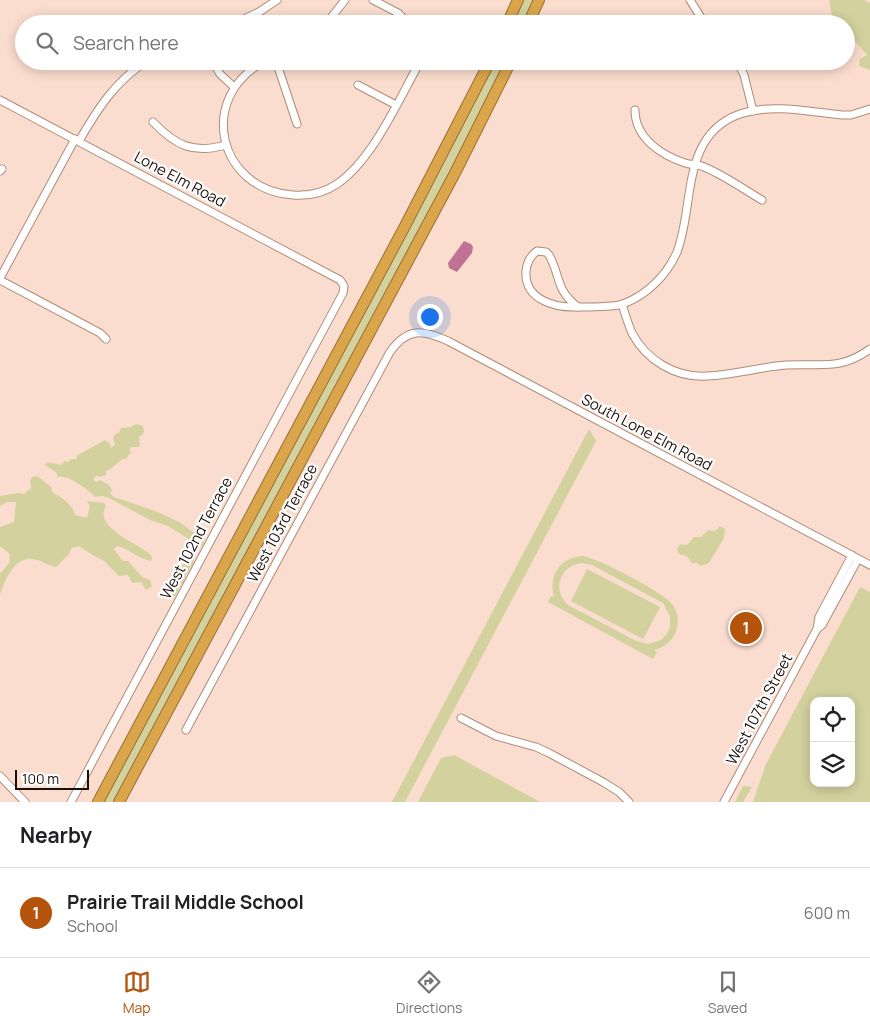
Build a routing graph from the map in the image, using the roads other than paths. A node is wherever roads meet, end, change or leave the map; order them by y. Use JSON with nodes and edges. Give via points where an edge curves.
{"nodes":[{"id":1,"x":277,"y":0,"type":"edge"},
{"id":2,"x":345,"y":0,"type":"edge"},
{"id":3,"x":373,"y":0,"type":"edge"},
{"id":4,"x":518,"y":0,"type":"edge"},
{"id":5,"x":539,"y":0,"type":"edge"},
{"id":6,"x":690,"y":0,"type":"edge"},
{"id":7,"x":252,"y":15,"type":"edge"},
{"id":8,"x":333,"y":15,"type":"edge"},
{"id":9,"x":400,"y":15,"type":"edge"},
{"id":10,"x":511,"y":15,"type":"edge"},
{"id":11,"x":532,"y":15,"type":"edge"},
{"id":12,"x":699,"y":15,"type":"edge"},
{"id":13,"x":135,"y":70,"type":"edge"},
{"id":14,"x":218,"y":70,"type":"edge"},
{"id":15,"x":250,"y":70,"type":"edge"},
{"id":16,"x":279,"y":70,"type":"edge"},
{"id":17,"x":414,"y":70,"type":"edge"},
{"id":18,"x":485,"y":70,"type":"edge"},
{"id":19,"x":506,"y":70,"type":"edge"},
{"id":20,"x":741,"y":70,"type":"edge"},
{"id":21,"x":358,"y":85,"type":"dead end"},
{"id":22,"x":234,"y":87,"type":"junction"},
{"id":23,"x":0,"y":100,"type":"edge"},
{"id":24,"x":396,"y":105,"type":"junction"},
{"id":25,"x":870,"y":109,"type":"edge"},
{"id":26,"x":634,"y":110,"type":"dead end"},
{"id":27,"x":753,"y":111,"type":"junction"},
{"id":28,"x":153,"y":122,"type":"dead end"},
{"id":29,"x":297,"y":124,"type":"dead end"},
{"id":30,"x":77,"y":140,"type":"junction"},
{"id":31,"x":226,"y":145,"type":"junction"},
{"id":32,"x":696,"y":165,"type":"junction"},
{"id":33,"x":762,"y":200,"type":"dead end"},
{"id":34,"x":0,"y":279,"type":"edge"},
{"id":35,"x":344,"y":286,"type":"joint"},
{"id":36,"x":622,"y":304,"type":"junction"},
{"id":37,"x":578,"y":307,"type":"junction"},
{"id":38,"x":409,"y":335,"type":"joint"},
{"id":39,"x":106,"y":339,"type":"dead end"},
{"id":40,"x":870,"y":349,"type":"edge"},
{"id":41,"x":855,"y":557,"type":"junction"},
{"id":42,"x":870,"y":565,"type":"edge"},
{"id":43,"x":461,"y":718,"type":"dead end"},
{"id":44,"x":186,"y":730,"type":"dead end"},
{"id":45,"x":0,"y":776,"type":"edge"},
{"id":46,"x":25,"y":802,"type":"edge"},
{"id":47,"x":71,"y":802,"type":"edge"},
{"id":48,"x":98,"y":802,"type":"edge"},
{"id":49,"x":119,"y":802,"type":"edge"},
{"id":50,"x":629,"y":802,"type":"edge"},
{"id":51,"x":724,"y":802,"type":"edge"}],
"edges":[{"from":1,"to":7,"type":"street"},
{"from":2,"to":8,"type":"street"},
{"from":3,"to":9,"type":"street"},
{"from":4,"to":10,"type":"highway"},
{"from":5,"to":11,"type":"highway"},
{"from":6,"to":12,"type":"street"},
{"from":13,"to":30,"type":"street","via":[[113,89]]},
{"from":14,"to":22,"type":"street"},
{"from":15,"to":22,"type":"street"},
{"from":16,"to":29,"type":"street"},
{"from":17,"to":24,"type":"street"},
{"from":18,"to":48,"type":"highway"},
{"from":19,"to":49,"type":"highway","via":[[455,173]]},
{"from":20,"to":27,"type":"street"},
{"from":21,"to":24,"type":"street"},
{"from":22,"to":31,"type":"street","via":[[224,109]]},
{"from":23,"to":30,"type":"street","name":"Lone Elm Road"},
{"from":24,"to":31,"type":"street","via":[[385,127],[355,167],[338,184],[323,192],[304,196],[271,191],[240,170]]},
{"from":25,"to":27,"type":"street","via":[[851,115],[768,109]]},
{"from":26,"to":32,"type":"street","via":[[637,125],[645,139],[676,159]]},
{"from":27,"to":32,"type":"street","via":[[734,117],[716,129],[701,149]]},
{"from":28,"to":31,"type":"street","via":[[162,132],[190,148],[200,150]]},
{"from":30,"to":34,"type":"street"},
{"from":30,"to":35,"type":"street","name":"Lone Elm Road","via":[[340,280]]},
{"from":32,"to":33,"type":"street","via":[[708,168]]},
{"from":32,"to":36,"type":"street","via":[[680,240],[671,264],[654,284]]},
{"from":34,"to":39,"type":"street"},
{"from":35,"to":47,"type":"street","name":"West 102nd Terrace"},
{"from":36,"to":37,"type":"street"},
{"from":36,"to":40,"type":"street","via":[[633,335],[643,349],[669,369],[689,376],[714,376],[787,365],[831,365],[852,360]]},
{"from":37,"to":37,"type":"street","via":[[551,304],[533,294],[526,277],[533,254],[541,251],[549,255],[559,285],[568,300]]},
{"from":38,"to":41,"type":"street","name":"South Lone Elm Road","via":[[426,332],[448,341]]},
{"from":38,"to":44,"type":"street","name":"West 103rd Terrace","via":[[398,341],[390,352]]},
{"from":41,"to":42,"type":"street","name":"South Lone Elm Road"},
{"from":41,"to":51,"type":"street","name":"West 107th Street"},
{"from":43,"to":50,"type":"street","via":[[496,736],[549,753],[603,782]]},
{"from":45,"to":46,"type":"street"}]}
